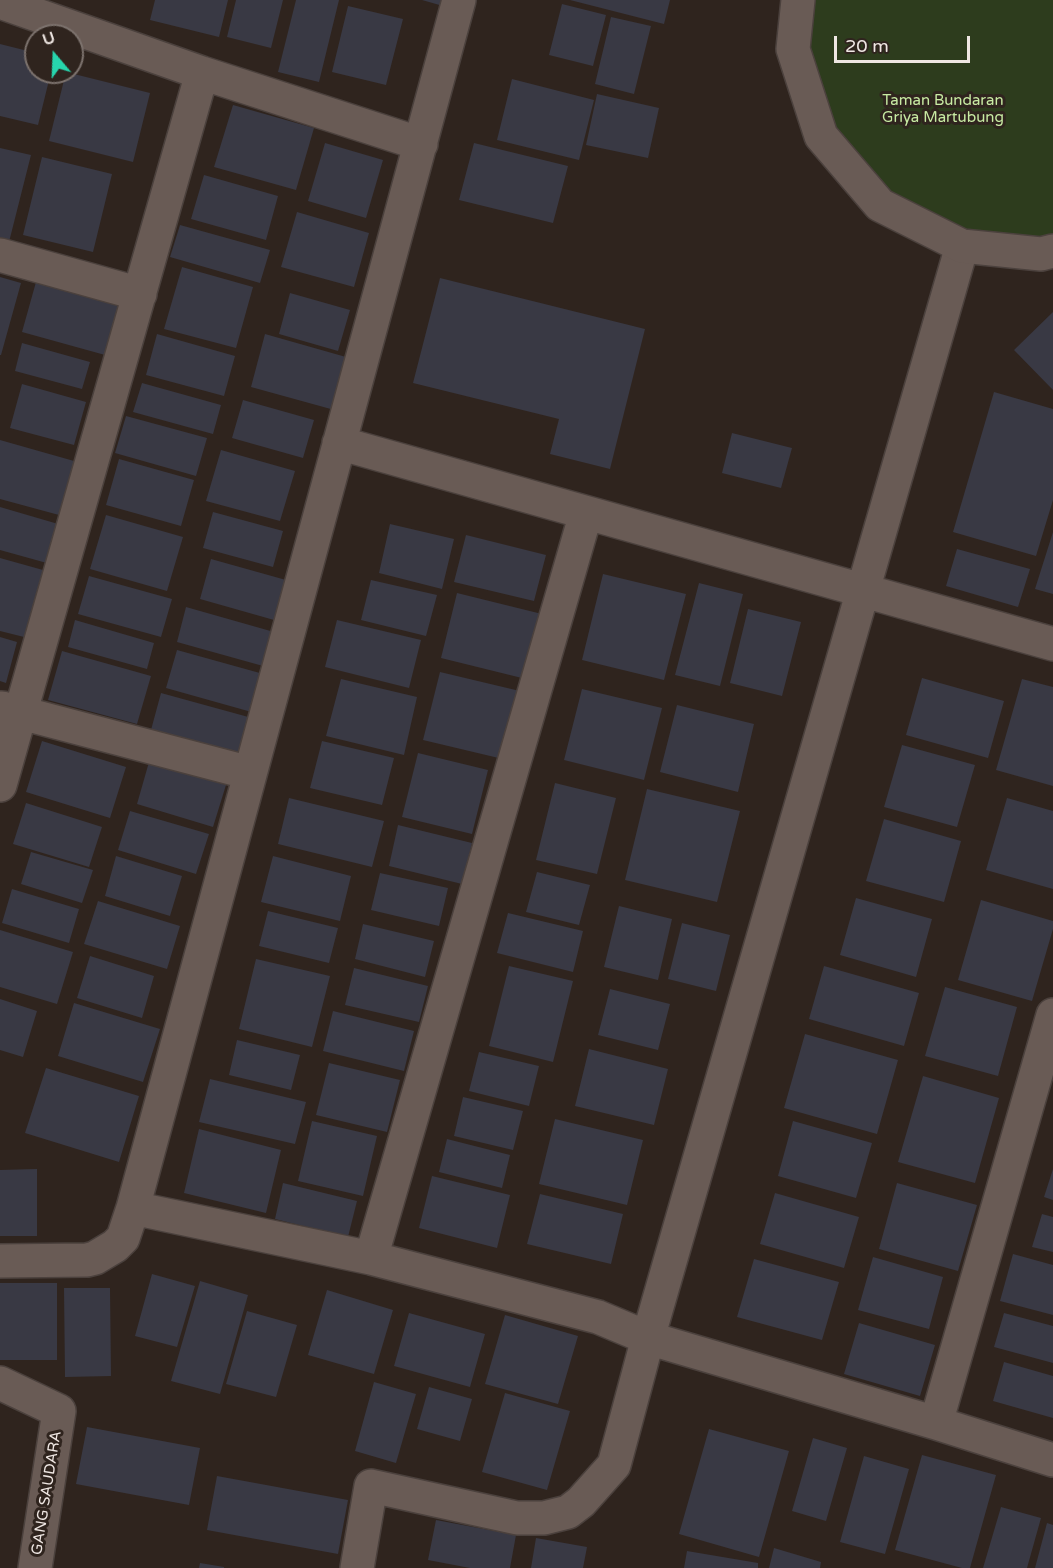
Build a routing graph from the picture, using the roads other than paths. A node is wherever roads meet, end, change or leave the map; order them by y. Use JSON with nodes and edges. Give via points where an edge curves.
{"nodes":[{"id":1,"x":459,"y":0,"type":"edge"},
{"id":2,"x":798,"y":0,"type":"edge"},
{"id":3,"x":0,"y":2,"type":"edge"},
{"id":4,"x":202,"y":73,"type":"junction"},
{"id":5,"x":421,"y":144,"type":"junction"},
{"id":6,"x":962,"y":246,"type":"junction"},
{"id":7,"x":1053,"y":251,"type":"edge"},
{"id":8,"x":0,"y":255,"type":"edge"},
{"id":9,"x":140,"y":294,"type":"junction"},
{"id":10,"x":339,"y":443,"type":"junction"},
{"id":11,"x":586,"y":513,"type":"junction"},
{"id":12,"x":862,"y":590,"type":"junction"},
{"id":13,"x":1053,"y":644,"type":"edge"},
{"id":14,"x":11,"y":711,"type":"edge"},
{"id":15,"x":250,"y":773,"type":"junction"},
{"id":16,"x":0,"y":785,"type":"edge"},
{"id":17,"x":1053,"y":1015,"type":"edge"},
{"id":18,"x":133,"y":1208,"type":"junction"},
{"id":19,"x":371,"y":1258,"type":"junction"},
{"id":20,"x":0,"y":1261,"type":"edge"},
{"id":21,"x":648,"y":1338,"type":"junction"},
{"id":22,"x":0,"y":1383,"type":"edge"},
{"id":23,"x":936,"y":1423,"type":"junction"},
{"id":24,"x":1053,"y":1460,"type":"edge"},
{"id":25,"x":35,"y":1568,"type":"edge"},
{"id":26,"x":357,"y":1568,"type":"edge"}],
"edges":[{"from":1,"to":5,"type":"street"},
{"from":2,"to":6,"type":"street","via":[[793,49],[821,136],[880,205]]},
{"from":3,"to":4,"type":"street"},
{"from":4,"to":5,"type":"street"},
{"from":4,"to":9,"type":"street"},
{"from":5,"to":10,"type":"street"},
{"from":6,"to":7,"type":"street","via":[[1041,254]]},
{"from":6,"to":12,"type":"street"},
{"from":8,"to":9,"type":"street"},
{"from":9,"to":14,"type":"street"},
{"from":10,"to":11,"type":"street"},
{"from":10,"to":15,"type":"street"},
{"from":11,"to":12,"type":"street"},
{"from":11,"to":19,"type":"street"},
{"from":12,"to":13,"type":"street"},
{"from":12,"to":21,"type":"street"},
{"from":14,"to":15,"type":"street"},
{"from":14,"to":16,"type":"street"},
{"from":15,"to":18,"type":"street"},
{"from":17,"to":23,"type":"street"},
{"from":18,"to":19,"type":"street"},
{"from":18,"to":20,"type":"street","via":[[123,1238],[95,1258]]},
{"from":19,"to":21,"type":"street","via":[[598,1317]]},
{"from":21,"to":23,"type":"street"},
{"from":21,"to":26,"type":"street","via":[[614,1465],[568,1512],[544,1518],[517,1518],[371,1486]]},
{"from":22,"to":25,"type":"street","name":"GANG SAUDARA","via":[[59,1411]]},
{"from":23,"to":24,"type":"street"}]}
